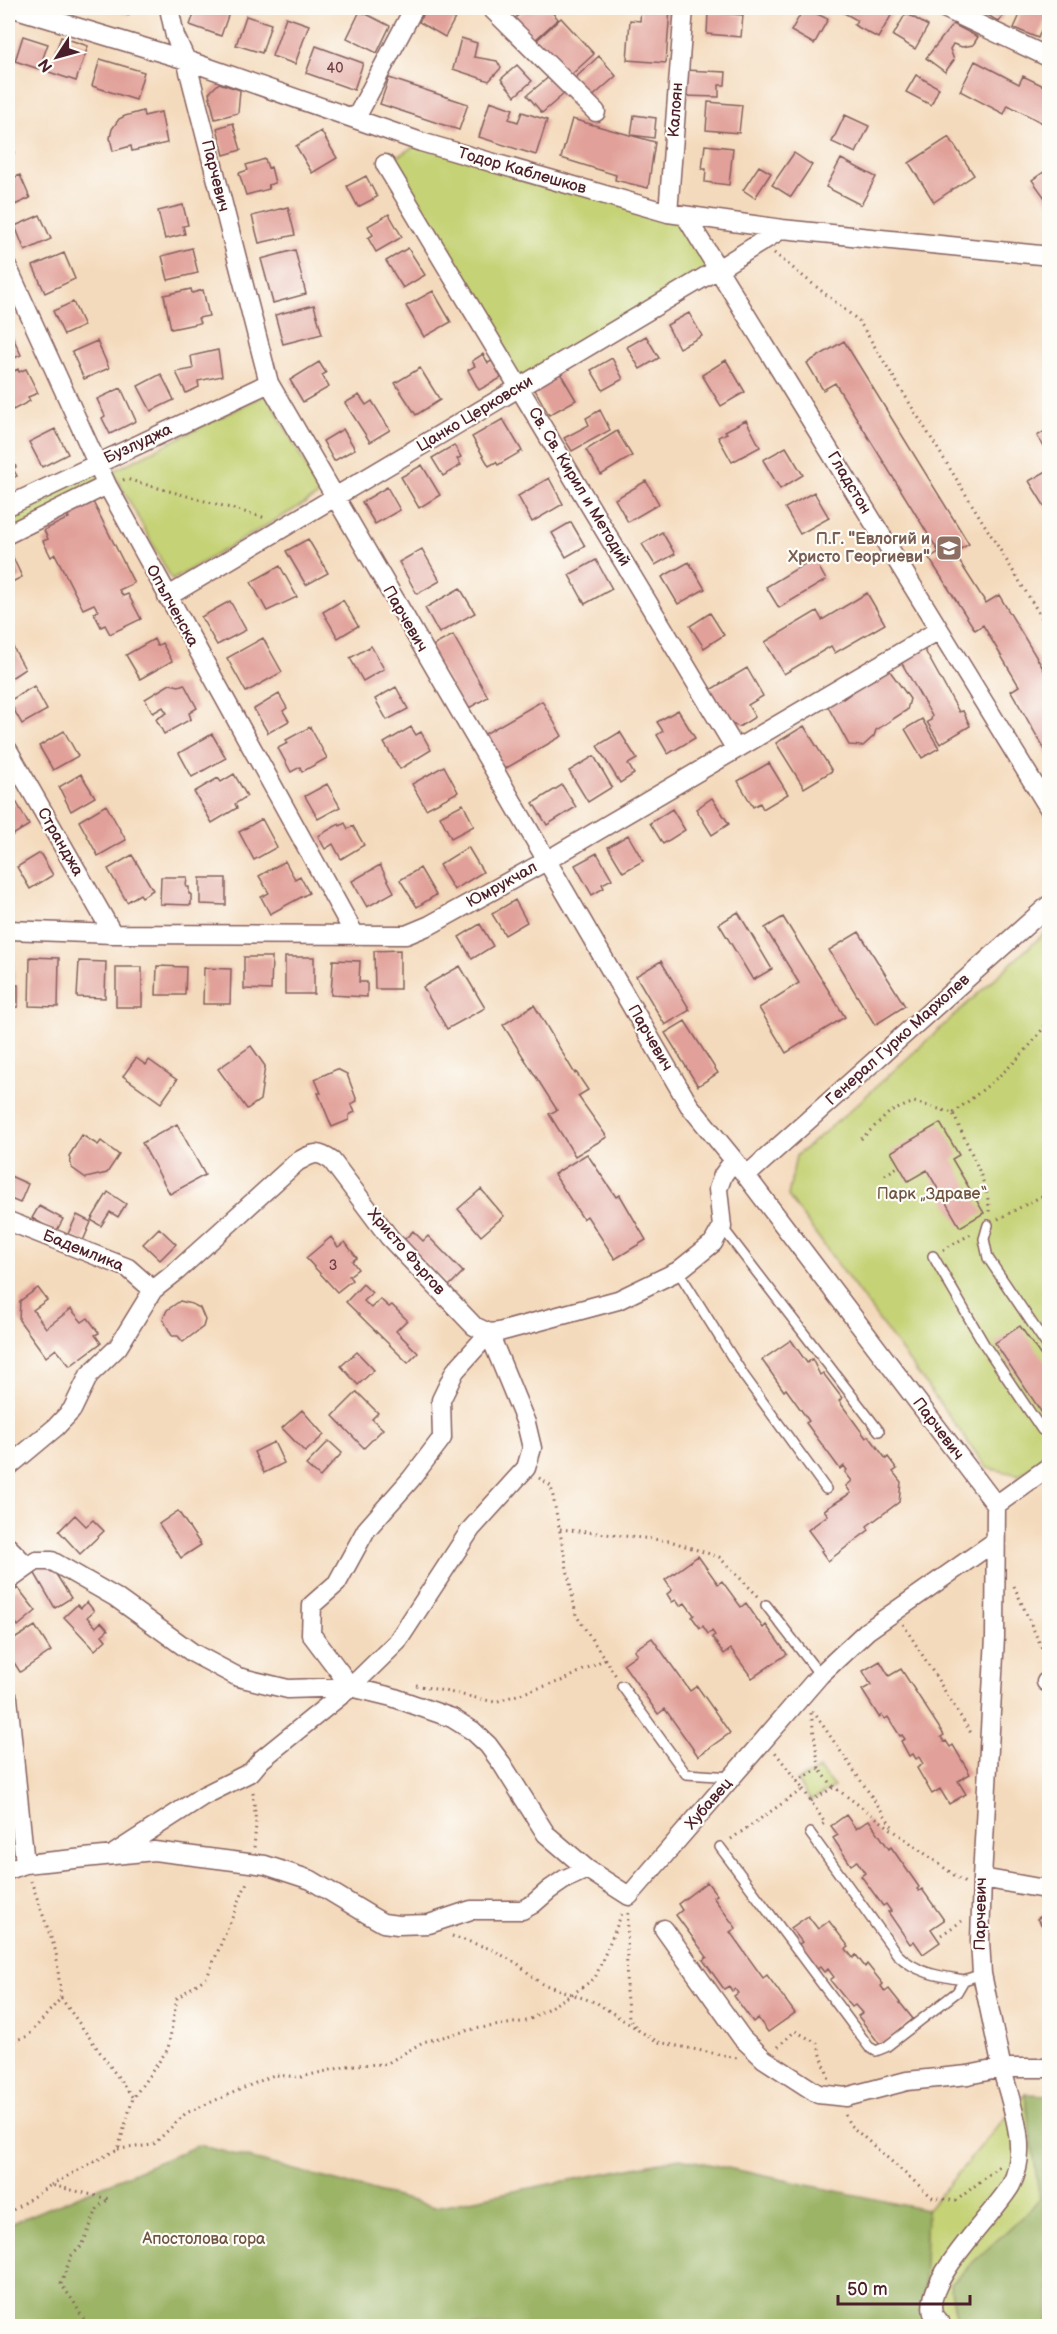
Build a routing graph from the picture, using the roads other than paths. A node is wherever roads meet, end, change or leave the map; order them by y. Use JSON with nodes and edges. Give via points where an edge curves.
{"nodes":[{"id":1,"x":12,"y":8,"type":"edge"},
{"id":2,"x":169,"y":8,"type":"edge"},
{"id":3,"x":414,"y":8,"type":"edge"},
{"id":4,"x":491,"y":8,"type":"edge"},
{"id":5,"x":684,"y":8,"type":"edge"},
{"id":6,"x":944,"y":8,"type":"edge"},
{"id":7,"x":1050,"y":58,"type":"edge"},
{"id":8,"x":186,"y":60,"type":"junction"},
{"id":9,"x":596,"y":112,"type":"dead end"},
{"id":10,"x":356,"y":118,"type":"junction"},
{"id":11,"x":385,"y":164,"type":"dead end"},
{"id":12,"x":677,"y":215,"type":"junction"},
{"id":13,"x":782,"y":229,"type":"junction"},
{"id":14,"x":1050,"y":256,"type":"edge"},
{"id":15,"x":8,"y":268,"type":"edge"},
{"id":16,"x":718,"y":269,"type":"junction"},
{"id":17,"x":269,"y":383,"type":"junction"},
{"id":18,"x":520,"y":387,"type":"junction"},
{"id":19,"x":97,"y":462,"type":"junction"},
{"id":20,"x":107,"y":485,"type":"junction"},
{"id":21,"x":334,"y":498,"type":"junction"},
{"id":22,"x":8,"y":506,"type":"edge"},
{"id":23,"x":8,"y":534,"type":"edge"},
{"id":24,"x":167,"y":597,"type":"junction"},
{"id":25,"x":939,"y":630,"type":"junction"},
{"id":26,"x":735,"y":748,"type":"junction"},
{"id":27,"x":8,"y":750,"type":"edge"},
{"id":28,"x":1050,"y":810,"type":"edge"},
{"id":29,"x":546,"y":861,"type":"junction"},
{"id":30,"x":1050,"y":904,"type":"edge"},
{"id":31,"x":8,"y":930,"type":"edge"},
{"id":32,"x":114,"y":934,"type":"junction"},
{"id":33,"x":355,"y":935,"type":"junction"},
{"id":34,"x":734,"y":1160,"type":"junction"},
{"id":35,"x":746,"y":1176,"type":"junction"},
{"id":36,"x":8,"y":1221,"type":"edge"},
{"id":37,"x":988,"y":1225,"type":"road end"},
{"id":38,"x":722,"y":1227,"type":"junction"},
{"id":39,"x":933,"y":1256,"type":"dead end"},
{"id":40,"x":678,"y":1271,"type":"junction"},
{"id":41,"x":153,"y":1290,"type":"junction"},
{"id":42,"x":489,"y":1333,"type":"junction"},
{"id":43,"x":1050,"y":1350,"type":"edge"},
{"id":44,"x":1050,"y":1424,"type":"edge"},
{"id":45,"x":879,"y":1431,"type":"dead end"},
{"id":46,"x":1050,"y":1466,"type":"edge"},
{"id":47,"x":8,"y":1467,"type":"edge"},
{"id":48,"x":826,"y":1489,"type":"dead end"},
{"id":49,"x":996,"y":1505,"type":"junction"},
{"id":50,"x":994,"y":1542,"type":"junction"},
{"id":51,"x":8,"y":1547,"type":"edge"},
{"id":52,"x":27,"y":1566,"type":"junction"},
{"id":53,"x":8,"y":1581,"type":"edge"},
{"id":54,"x":766,"y":1605,"type":"road end"},
{"id":55,"x":820,"y":1675,"type":"junction"},
{"id":56,"x":622,"y":1686,"type":"road end"},
{"id":57,"x":351,"y":1687,"type":"junction"},
{"id":58,"x":8,"y":1698,"type":"edge"},
{"id":59,"x":732,"y":1777,"type":"junction"},
{"id":60,"x":810,"y":1833,"type":"road end"},
{"id":61,"x":720,"y":1847,"type":"road end"},
{"id":62,"x":111,"y":1856,"type":"junction"},
{"id":63,"x":16,"y":1866,"type":"edge"},
{"id":64,"x":587,"y":1869,"type":"junction"},
{"id":65,"x":981,"y":1887,"type":"junction"},
{"id":66,"x":1050,"y":1887,"type":"edge"},
{"id":67,"x":664,"y":1929,"type":"dead end"},
{"id":68,"x":973,"y":1977,"type":"junction"},
{"id":69,"x":1002,"y":2068,"type":"junction"},
{"id":70,"x":1050,"y":2068,"type":"edge"},
{"id":71,"x":942,"y":2326,"type":"edge"}],
"edges":[{"from":1,"to":8,"type":"street","name":"Тодор Каблешков"},
{"from":2,"to":8,"type":"street","name":"Парчевич"},
{"from":3,"to":10,"type":"street"},
{"from":4,"to":9,"type":"street"},
{"from":5,"to":12,"type":"street","name":"Калоян"},
{"from":6,"to":7,"type":"street"},
{"from":8,"to":10,"type":"street","name":"Тодор Каблешков"},
{"from":8,"to":17,"type":"street","name":"Парчевич"},
{"from":10,"to":12,"type":"street","name":"Тодор Каблешков","via":[[421,142]]},
{"from":11,"to":18,"type":"street","name":"Св. Св. Кирил и Методий"},
{"from":12,"to":13,"type":"street","name":"Тодор Каблешков"},
{"from":12,"to":16,"type":"street","name":"Гладстон"},
{"from":13,"to":14,"type":"street","name":"Тодор Каблешков"},
{"from":13,"to":16,"type":"street","name":"Цанко Церковски"},
{"from":15,"to":19,"type":"street","name":"Опълченска"},
{"from":16,"to":18,"type":"street","name":"Цанко Церковски"},
{"from":16,"to":25,"type":"street","name":"Гладстон"},
{"from":17,"to":19,"type":"street","name":"Бузлуджа"},
{"from":17,"to":21,"type":"street","name":"Парчевич"},
{"from":18,"to":21,"type":"street","name":"Цанко Церковски"},
{"from":18,"to":26,"type":"street","name":"Св. Св. Кирил и Методий"},
{"from":19,"to":20,"type":"street","name":"Опълченска"},
{"from":19,"to":22,"type":"street","name":"Бузлуджа"},
{"from":20,"to":23,"type":"street","name":"Бузлуджа"},
{"from":20,"to":24,"type":"street","name":"Опълченска"},
{"from":21,"to":24,"type":"street","name":"Цанко Церковски"},
{"from":21,"to":29,"type":"street","name":"Парчевич"},
{"from":24,"to":33,"type":"street","name":"Опълченска"},
{"from":25,"to":26,"type":"street","name":"Юмрукчал"},
{"from":25,"to":28,"type":"street","name":"Гладстон"},
{"from":26,"to":29,"type":"street","name":"Юмрукчал"},
{"from":27,"to":32,"type":"street","name":"Странджа"},
{"from":29,"to":33,"type":"street","name":"Юмрукчал","via":[[406,935]]},
{"from":29,"to":34,"type":"street","name":"Парчевич","via":[[689,1105]]},
{"from":30,"to":35,"type":"street","name":"Генерал Гурко Мархолев"},
{"from":31,"to":32,"type":"street","name":"Юмрукчал"},
{"from":32,"to":33,"type":"street","name":"Юмрукчал"},
{"from":34,"to":35,"type":"street","name":"Парчевич"},
{"from":34,"to":38,"type":"street","via":[[718,1189]]},
{"from":35,"to":49,"type":"street","name":"Парчевич"},
{"from":36,"to":41,"type":"street","name":"Бадемлика","via":[[128,1268]]},
{"from":37,"to":43,"type":"lane","via":[[984,1239],[988,1258]]},
{"from":38,"to":40,"type":"street","via":[[713,1243]]},
{"from":38,"to":45,"type":"lane"},
{"from":39,"to":44,"type":"lane","via":[[984,1344],[1042,1430]]},
{"from":40,"to":42,"type":"street","via":[[618,1300]]},
{"from":40,"to":48,"type":"lane","via":[[744,1376]]},
{"from":41,"to":42,"type":"street","name":"Христо Фъргов","via":[[297,1162],[311,1154],[322,1154],[332,1161],[389,1237],[474,1326]]},
{"from":41,"to":47,"type":"street","via":[[118,1347],[89,1375],[72,1410]]},
{"from":42,"to":57,"type":"street","via":[[526,1423],[531,1457],[526,1468],[471,1529],[398,1642]]},
{"from":42,"to":57,"type":"street","via":[[455,1371],[441,1400],[442,1438],[366,1530],[337,1583],[312,1605],[311,1634]]},
{"from":46,"to":49,"type":"street"},
{"from":49,"to":50,"type":"street","name":"Парчевич"},
{"from":50,"to":55,"type":"street","name":"Хубавец","via":[[867,1631]]},
{"from":50,"to":65,"type":"street","name":"Парчевич","via":[[995,1637]]},
{"from":51,"to":52,"type":"street"},
{"from":52,"to":53,"type":"street"},
{"from":52,"to":57,"type":"street","via":[[36,1561],[52,1561],[115,1597],[193,1653],[237,1677],[288,1689]]},
{"from":54,"to":55,"type":"lane"},
{"from":55,"to":59,"type":"street","name":"Хубавец"},
{"from":56,"to":59,"type":"lane","via":[[686,1774]]},
{"from":57,"to":62,"type":"street","via":[[251,1772],[203,1796]]},
{"from":57,"to":64,"type":"street","via":[[427,1708],[473,1731],[502,1764],[546,1834]]},
{"from":58,"to":63,"type":"street"},
{"from":59,"to":64,"type":"street","name":"Хубавец","via":[[629,1896]]},
{"from":60,"to":68,"type":"lane","via":[[906,1963],[922,1972]]},
{"from":61,"to":68,"type":"lane","via":[[876,2051]]},
{"from":62,"to":63,"type":"street"},
{"from":62,"to":64,"type":"street","via":[[154,1851],[265,1865],[311,1880],[383,1923],[398,1925],[429,1924],[471,1910],[522,1910],[565,1879]]},
{"from":65,"to":66,"type":"street"},
{"from":65,"to":68,"type":"street","name":"Парчевич"},
{"from":67,"to":69,"type":"street","via":[[742,2038],[764,2059],[818,2094],[846,2097],[907,2081]]},
{"from":68,"to":69,"type":"street","name":"Парчевич"},
{"from":69,"to":70,"type":"street"},
{"from":69,"to":71,"type":"street","name":"Парчевич","via":[[1017,2127],[1016,2170],[1011,2185],[959,2250],[933,2295],[933,2314]]}]}
